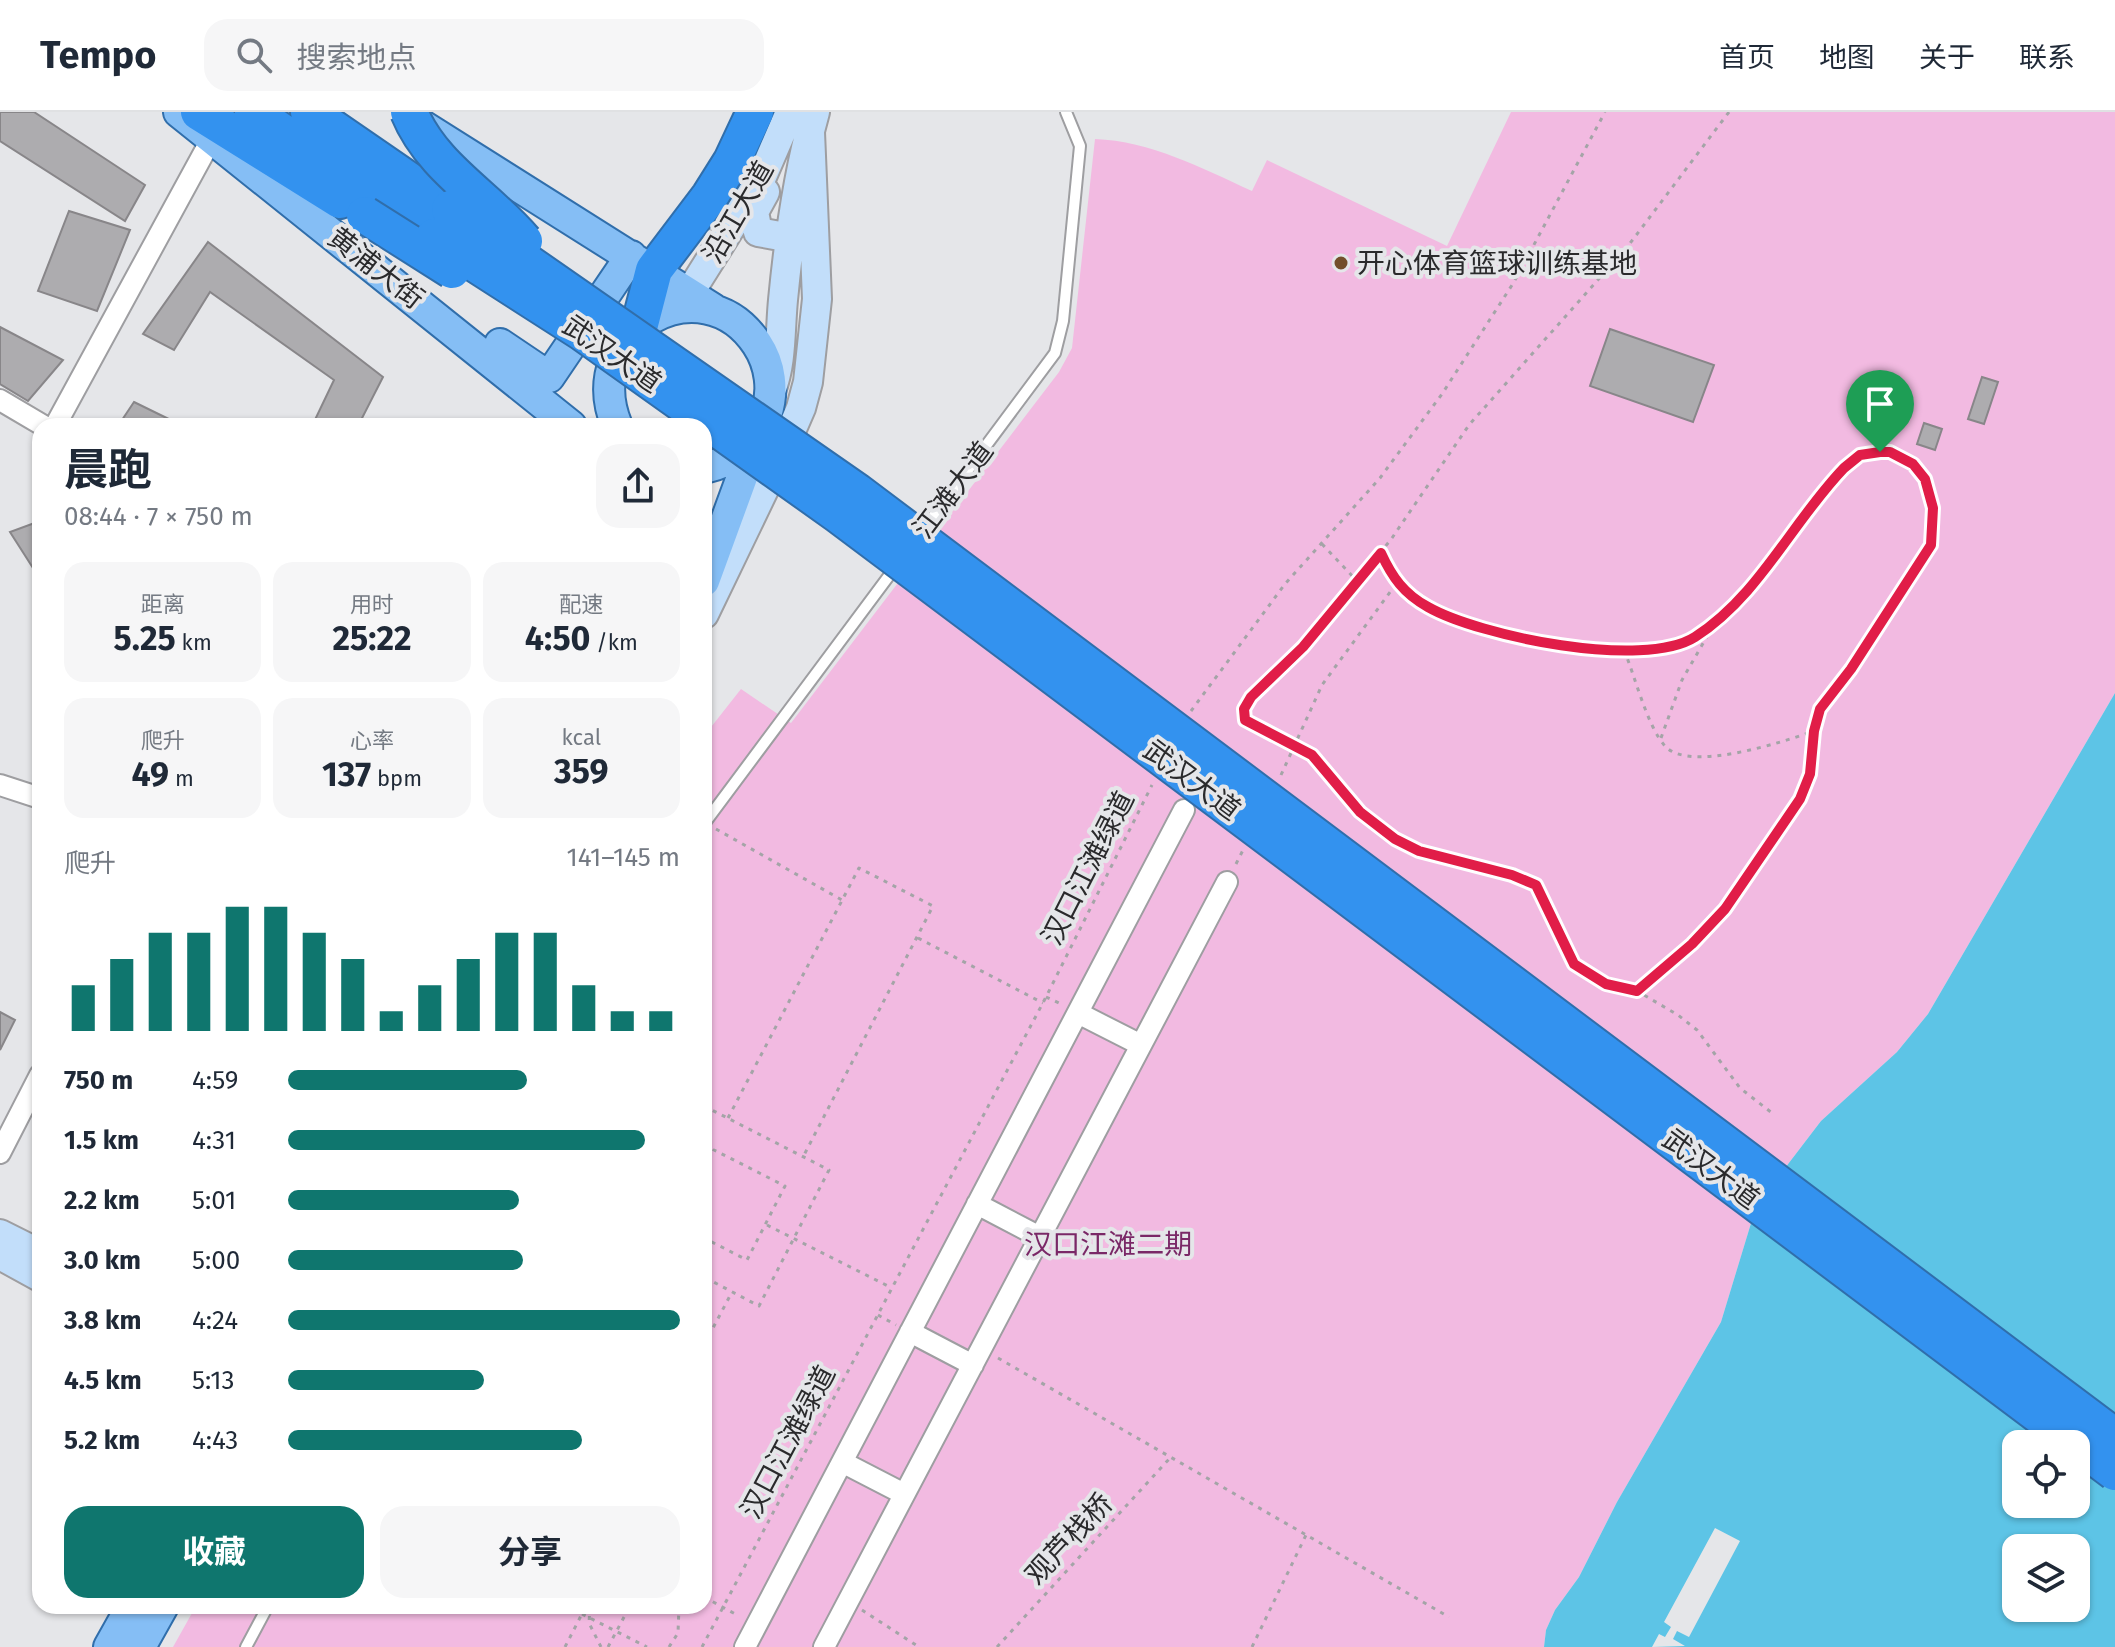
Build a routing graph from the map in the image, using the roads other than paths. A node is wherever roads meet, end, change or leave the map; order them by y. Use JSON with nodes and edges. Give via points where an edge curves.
{"nodes":[{"id":1,"x":179,"y":112,"type":"edge"},
{"id":2,"x":253,"y":112,"type":"edge"},
{"id":3,"x":309,"y":112,"type":"edge"},
{"id":4,"x":401,"y":112,"type":"edge"},
{"id":5,"x":409,"y":112,"type":"edge"},
{"id":6,"x":755,"y":112,"type":"edge"},
{"id":7,"x":1066,"y":112,"type":"edge"},
{"id":8,"x":805,"y":119,"type":"edge"},
{"id":9,"x":206,"y":125,"type":"edge"},
{"id":10,"x":777,"y":144,"type":"junction"},
{"id":11,"x":791,"y":238,"type":"junction"},
{"id":12,"x":642,"y":263,"type":"junction"},
{"id":13,"x":567,"y":290,"type":"junction"},
{"id":14,"x":414,"y":298,"type":"junction"},
{"id":15,"x":685,"y":301,"type":"junction"},
{"id":16,"x":640,"y":324,"type":"junction"},
{"id":17,"x":582,"y":332,"type":"junction"},
{"id":18,"x":771,"y":393,"type":"junction"},
{"id":19,"x":0,"y":400,"type":"edge"},
{"id":20,"x":59,"y":418,"type":"edge"},
{"id":21,"x":561,"y":418,"type":"edge"},
{"id":22,"x":615,"y":418,"type":"edge"},
{"id":23,"x":703,"y":418,"type":"edge"},
{"id":24,"x":32,"y":419,"type":"edge"},
{"id":25,"x":712,"y":425,"type":"edge"},
{"id":26,"x":758,"y":433,"type":"junction"},
{"id":27,"x":712,"y":465,"type":"edge"},
{"id":28,"x":712,"y":559,"type":"edge"},
{"id":29,"x":712,"y":597,"type":"edge"},
{"id":30,"x":0,"y":785,"type":"edge"},
{"id":31,"x":32,"y":795,"type":"edge"},
{"id":32,"x":1184,"y":810,"type":"dead end"},
{"id":33,"x":712,"y":813,"type":"edge"},
{"id":34,"x":1227,"y":882,"type":"road end"},
{"id":35,"x":1078,"y":1013,"type":"junction"},
{"id":36,"x":1141,"y":1045,"type":"junction"},
{"id":37,"x":32,"y":1091,"type":"edge"},
{"id":38,"x":0,"y":1153,"type":"edge"},
{"id":39,"x":977,"y":1204,"type":"junction"},
{"id":40,"x":0,"y":1234,"type":"edge"},
{"id":41,"x":1040,"y":1237,"type":"junction"},
{"id":42,"x":32,"y":1250,"type":"edge"},
{"id":43,"x":0,"y":1255,"type":"edge"},
{"id":44,"x":32,"y":1273,"type":"edge"},
{"id":45,"x":910,"y":1332,"type":"junction"},
{"id":46,"x":973,"y":1365,"type":"junction"},
{"id":47,"x":2115,"y":1437,"type":"edge"},
{"id":48,"x":842,"y":1462,"type":"junction"},
{"id":49,"x":2115,"y":1472,"type":"edge"},
{"id":50,"x":904,"y":1494,"type":"junction"},
{"id":51,"x":128,"y":1614,"type":"edge"},
{"id":52,"x":159,"y":1614,"type":"edge"},
{"id":53,"x":264,"y":1614,"type":"edge"},
{"id":54,"x":109,"y":1647,"type":"edge"},
{"id":55,"x":140,"y":1647,"type":"edge"},
{"id":56,"x":246,"y":1647,"type":"edge"},
{"id":57,"x":745,"y":1647,"type":"edge"},
{"id":58,"x":824,"y":1647,"type":"edge"}],
"edges":[{"from":1,"to":9,"type":"main road","name":"黄浦大街"},
{"from":2,"to":17,"type":"highway","name":"武汉大道","bridge":true},
{"from":3,"to":13,"type":"highway","name":"武汉大道","bridge":true},
{"from":4,"to":12,"type":"main road"},
{"from":5,"to":13,"type":"highway","bridge":true,"via":[[433,154],[506,219]]},
{"from":6,"to":12,"type":"highway","via":[[710,196]]},
{"from":7,"to":33,"type":"lane","name":"江滩大道","via":[[1080,146],[1063,321],[1055,353]]},
{"from":8,"to":10,"type":"main road","name":"沿江大道"},
{"from":8,"to":11,"type":"main road"},
{"from":8,"to":29,"type":"main road","via":[[817,299],[808,382],[787,441]]},
{"from":9,"to":14,"type":"main road","name":"黄浦大街"},
{"from":9,"to":17,"type":"highway","bridge":true,"via":[[516,311]]},
{"from":9,"to":20,"type":"street"},
{"from":10,"to":11,"type":"main road","via":[[778,171],[756,206],[754,224],[760,235]]},
{"from":10,"to":15,"type":"main road","name":"沿江大道","via":[[732,229]]},
{"from":11,"to":18,"type":"main road","via":[[779,363]]},
{"from":12,"to":14,"type":"main road","via":[[549,377],[444,308]]},
{"from":12,"to":15,"type":"main road"},
{"from":12,"to":16,"type":"highway"},
{"from":13,"to":47,"type":"highway","name":"武汉大道","bridge":true,"via":[[857,492]]},
{"from":14,"to":21,"type":"main road","name":"黄浦大街"},
{"from":15,"to":16,"type":"main road"},
{"from":15,"to":18,"type":"main road","via":[[745,329],[762,352]]},
{"from":16,"to":22,"type":"main road","via":[[621,345],[610,371]]},
{"from":17,"to":23,"type":"highway","name":"武汉大道","bridge":true},
{"from":18,"to":26,"type":"main road"},
{"from":19,"to":24,"type":"street"},
{"from":25,"to":49,"type":"highway","name":"武汉大道","bridge":true},
{"from":26,"to":27,"type":"main road","via":[[739,454]]},
{"from":26,"to":28,"type":"main road"},
{"from":30,"to":31,"type":"street"},
{"from":32,"to":35,"type":"street"},
{"from":34,"to":36,"type":"street"},
{"from":35,"to":36,"type":"street"},
{"from":35,"to":39,"type":"street"},
{"from":36,"to":41,"type":"street"},
{"from":37,"to":38,"type":"street"},
{"from":39,"to":41,"type":"street"},
{"from":39,"to":45,"type":"street"},
{"from":40,"to":42,"type":"main road"},
{"from":41,"to":46,"type":"street"},
{"from":43,"to":44,"type":"main road"},
{"from":45,"to":46,"type":"street"},
{"from":45,"to":48,"type":"street"},
{"from":46,"to":50,"type":"street"},
{"from":48,"to":50,"type":"street"},
{"from":48,"to":57,"type":"street"},
{"from":50,"to":58,"type":"street"},
{"from":51,"to":54,"type":"main road"},
{"from":52,"to":55,"type":"main road"},
{"from":53,"to":56,"type":"lane"}]}
